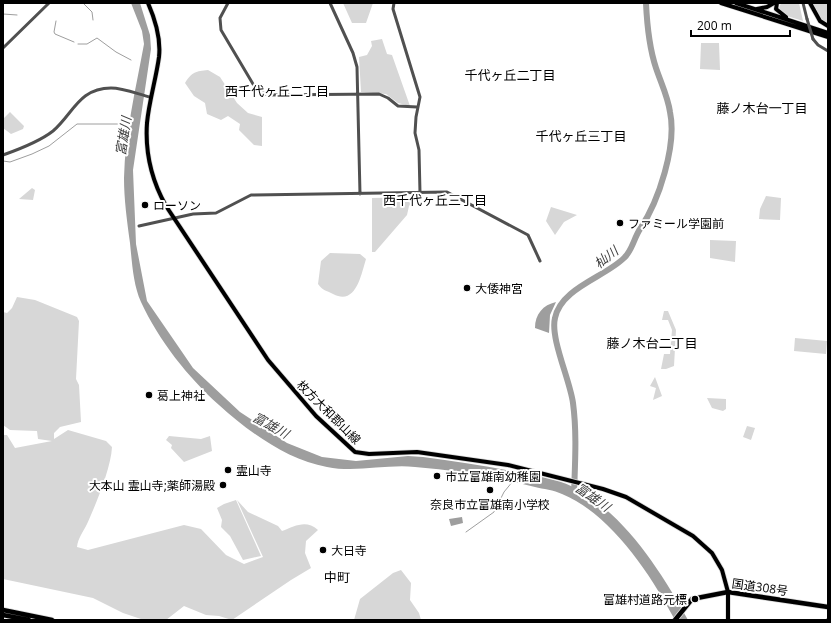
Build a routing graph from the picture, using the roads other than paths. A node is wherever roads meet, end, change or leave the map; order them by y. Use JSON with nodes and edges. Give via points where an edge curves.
{"nodes":[{"id":1,"x":48,"y":3,"type":"edge"},
{"id":2,"x":148,"y":3,"type":"edge"},
{"id":3,"x":228,"y":3,"type":"edge"},
{"id":4,"x":330,"y":3,"type":"edge"},
{"id":5,"x":394,"y":3,"type":"edge"},
{"id":6,"x":722,"y":3,"type":"edge"},
{"id":7,"x":736,"y":3,"type":"edge"},
{"id":8,"x":774,"y":3,"type":"edge"},
{"id":9,"x":777,"y":3,"type":"edge"},
{"id":10,"x":804,"y":3,"type":"edge"},
{"id":11,"x":810,"y":3,"type":"edge"},
{"id":12,"x":755,"y":10,"type":"junction"},
{"id":13,"x":793,"y":22,"type":"junction"},
{"id":14,"x":828,"y":26,"type":"edge"},
{"id":15,"x":828,"y":36,"type":"edge"},
{"id":16,"x":3,"y":48,"type":"edge"},
{"id":17,"x":828,"y":51,"type":"edge"},
{"id":18,"x":358,"y":94,"type":"junction"},
{"id":19,"x":150,"y":97,"type":"junction"},
{"id":20,"x":417,"y":107,"type":"junction"},
{"id":21,"x":3,"y":155,"type":"edge"},
{"id":22,"x":420,"y":193,"type":"junction"},
{"id":23,"x":360,"y":194,"type":"junction"},
{"id":24,"x":174,"y":220,"type":"junction"},
{"id":25,"x":139,"y":226,"type":"dead end"},
{"id":26,"x":540,"y":262,"type":"dead end"},
{"id":27,"x":728,"y":592,"type":"junction"},
{"id":28,"x":828,"y":607,"type":"edge"},
{"id":29,"x":3,"y":610,"type":"edge"},
{"id":30,"x":3,"y":615,"type":"edge"},
{"id":31,"x":29,"y":620,"type":"edge"},
{"id":32,"x":52,"y":620,"type":"edge"},
{"id":33,"x":675,"y":620,"type":"edge"},
{"id":34,"x":728,"y":620,"type":"edge"}],
"edges":[{"from":1,"to":16,"type":"street"},
{"from":2,"to":19,"type":"main road","name":"枚方大和郡山線","via":[[159,48]]},
{"from":3,"to":18,"type":"street","via":[[220,18],[221,30],[253,84],[260,91],[272,96]]},
{"from":4,"to":18,"type":"street","via":[[354,55]]},
{"from":5,"to":20,"type":"street","via":[[393,9],[420,97]]},
{"from":6,"to":15,"type":"main road"},
{"from":7,"to":12,"type":"main road"},
{"from":8,"to":12,"type":"main road"},
{"from":9,"to":13,"type":"main road","via":[[778,12]]},
{"from":10,"to":17,"type":"street","bridge":true,"via":[[813,39]]},
{"from":11,"to":14,"type":"main road","via":[[820,21]]},
{"from":12,"to":13,"type":"main road"},
{"from":13,"to":15,"type":"main road"},
{"from":18,"to":20,"type":"street","via":[[384,95],[398,106]]},
{"from":18,"to":23,"type":"street"},
{"from":19,"to":21,"type":"street","via":[[112,88],[95,91],[74,105],[55,130],[44,138]]},
{"from":19,"to":24,"type":"main road","name":"枚方大和郡山線","via":[[147,139],[150,166],[158,191]]},
{"from":20,"to":22,"type":"street","via":[[415,133],[419,150]]},
{"from":22,"to":23,"type":"street"},
{"from":22,"to":26,"type":"street","via":[[447,192],[511,224],[528,235]]},
{"from":23,"to":24,"type":"street","via":[[251,195],[216,213],[194,214]]},
{"from":24,"to":25,"type":"street"},
{"from":24,"to":27,"type":"main road","name":"枚方大和郡山線","via":[[278,372],[316,416],[355,452],[422,452],[508,465],[626,497],[693,536],[706,547],[722,570]]},
{"from":27,"to":28,"type":"highway","name":"国道308号"},
{"from":27,"to":33,"type":"highway","name":"国道308号","via":[[692,599]]},
{"from":27,"to":34,"type":"main road","name":"枚方大和郡山線"},
{"from":29,"to":32,"type":"highway"},
{"from":30,"to":31,"type":"highway"}]}
